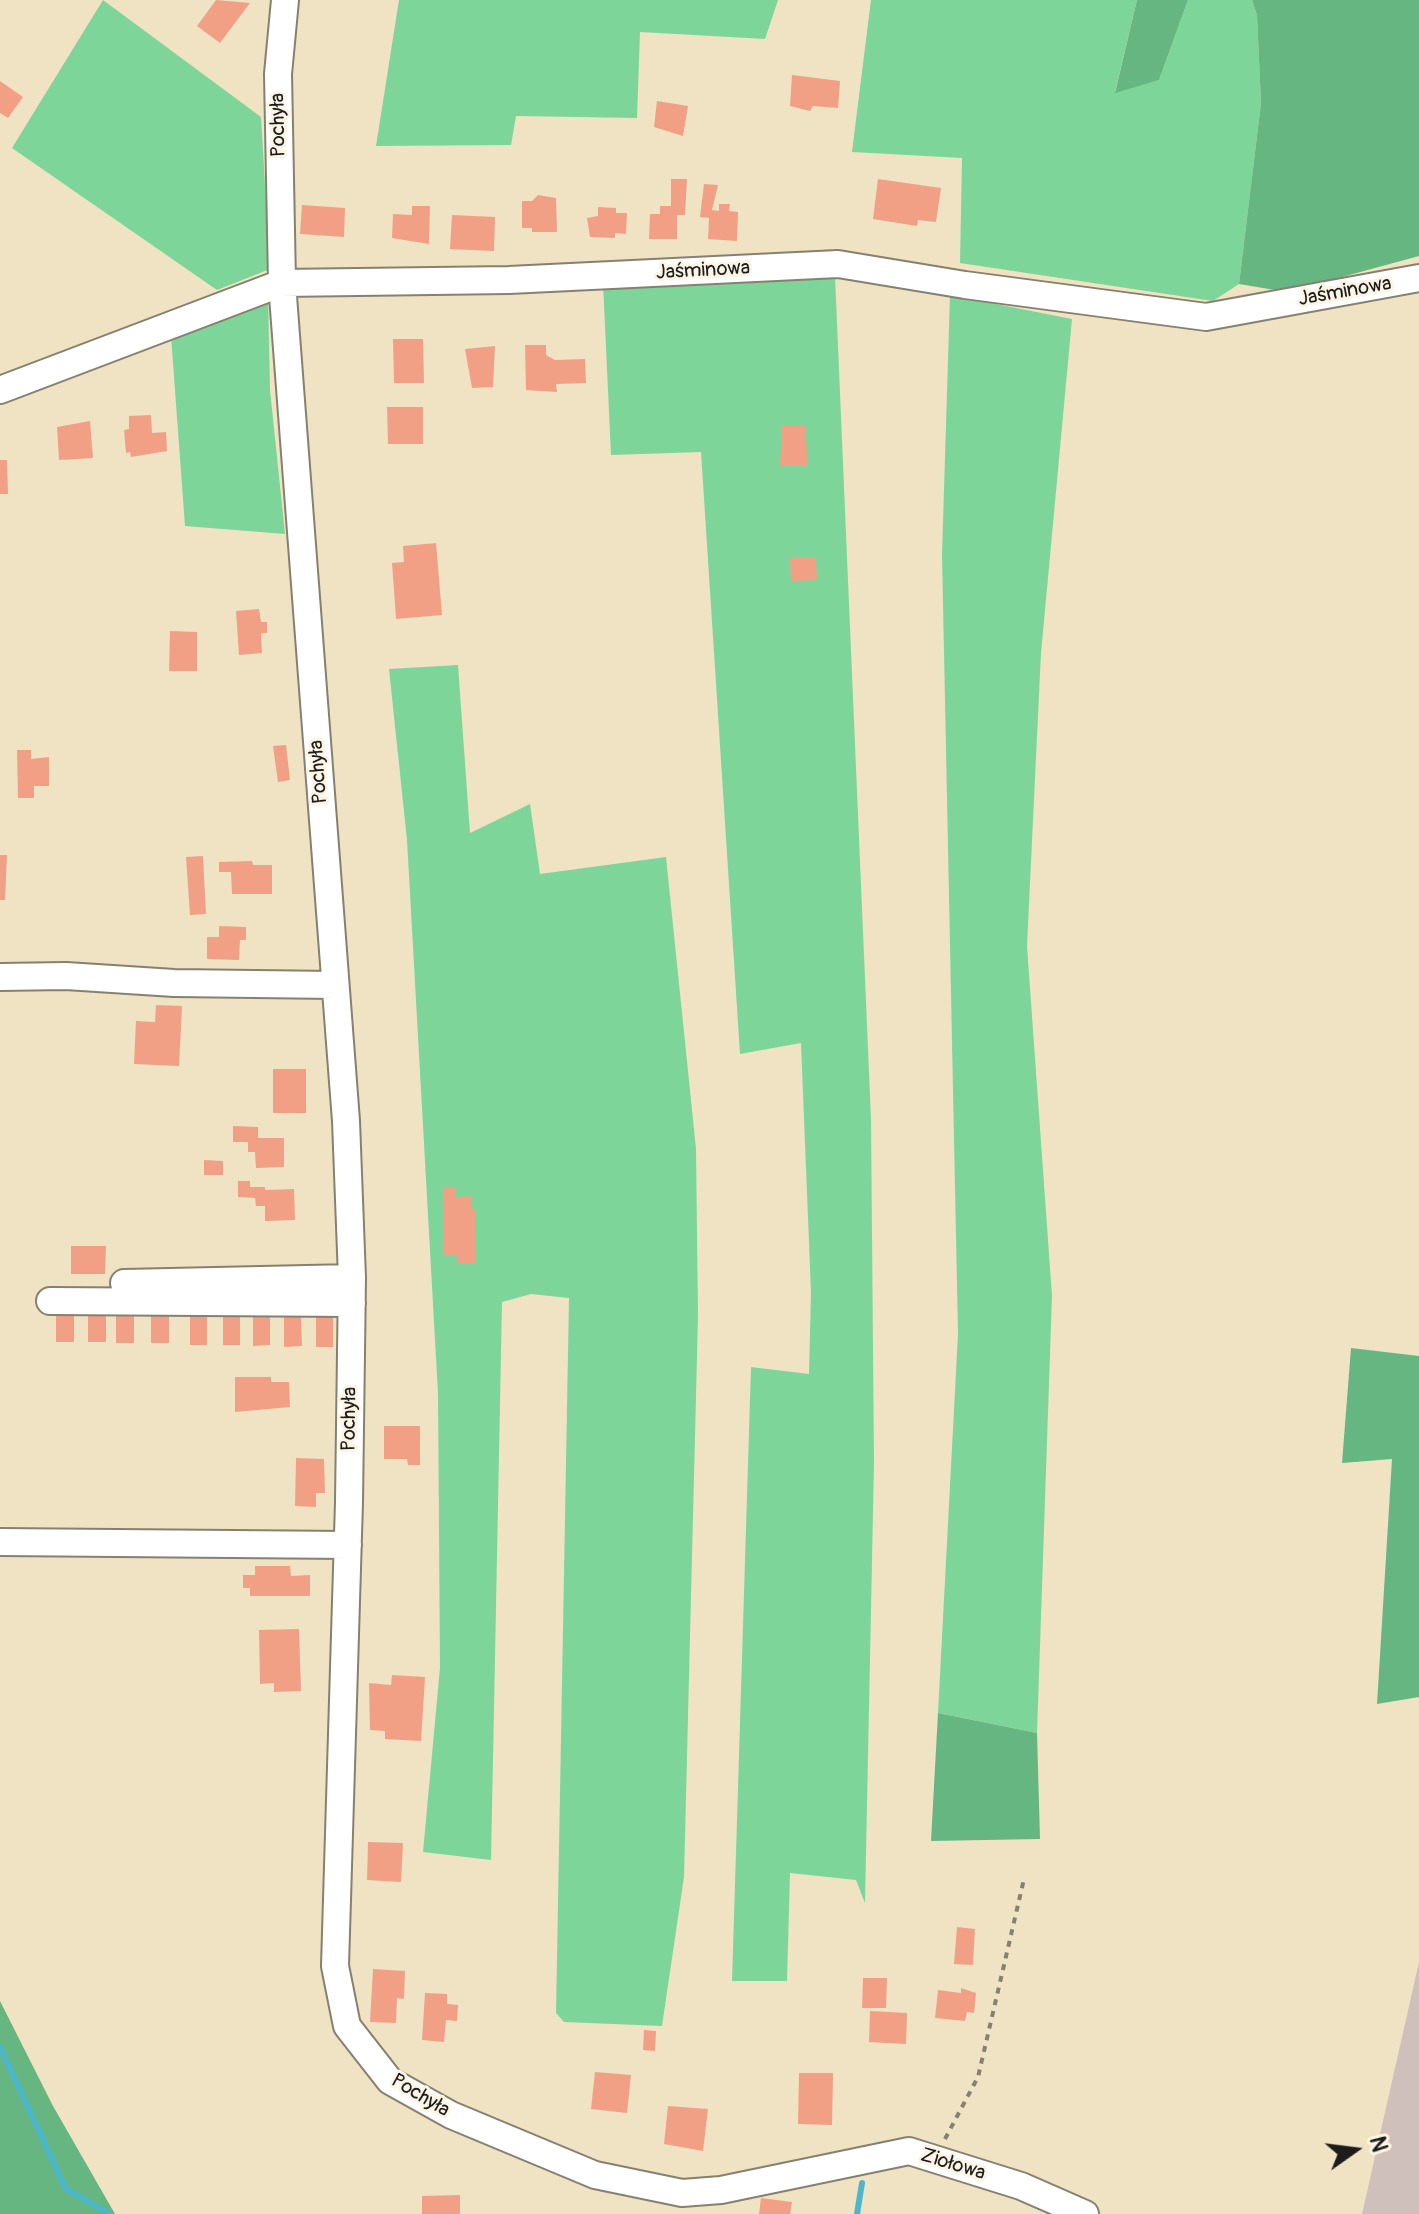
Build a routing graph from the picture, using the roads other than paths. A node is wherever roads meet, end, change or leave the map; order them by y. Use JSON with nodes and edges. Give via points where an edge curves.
{"nodes":[{"id":1,"x":279,"y":4,"type":"edge"},
{"id":2,"x":1419,"y":278,"type":"edge"},
{"id":3,"x":282,"y":283,"type":"junction"},
{"id":4,"x":0,"y":390,"type":"edge"},
{"id":5,"x":0,"y":977,"type":"edge"},
{"id":6,"x":335,"y":985,"type":"junction"},
{"id":7,"x":124,"y":1283,"type":"dead end"},
{"id":8,"x":352,"y":1291,"type":"junction"},
{"id":9,"x":50,"y":1301,"type":"dead end"},
{"id":10,"x":0,"y":1542,"type":"edge"},
{"id":11,"x":348,"y":1545,"type":"junction"},
{"id":12,"x":725,"y":2202,"type":"edge"},
{"id":13,"x":1085,"y":2214,"type":"edge"}],
"edges":[{"from":1,"to":3,"type":"street","name":"Pochyła"},
{"from":2,"to":3,"type":"street","name":"Jaśminowa","via":[[1206,317],[838,264],[509,280]]},
{"from":3,"to":4,"type":"street","name":"Jaśminowa"},
{"from":3,"to":6,"type":"street","name":"Pochyła"},
{"from":5,"to":6,"type":"street"},
{"from":6,"to":8,"type":"street","name":"Pochyła"},
{"from":7,"to":8,"type":"street"},
{"from":8,"to":9,"type":"street"},
{"from":8,"to":11,"type":"street","name":"Pochyła"},
{"from":10,"to":11,"type":"street"},
{"from":11,"to":12,"type":"street","name":"Pochyła","via":[[335,1966],[347,2026],[390,2081],[451,2115],[595,2175]]},
{"from":12,"to":13,"type":"street","name":"Ziołowa","via":[[909,2151],[1021,2186]]}]}
